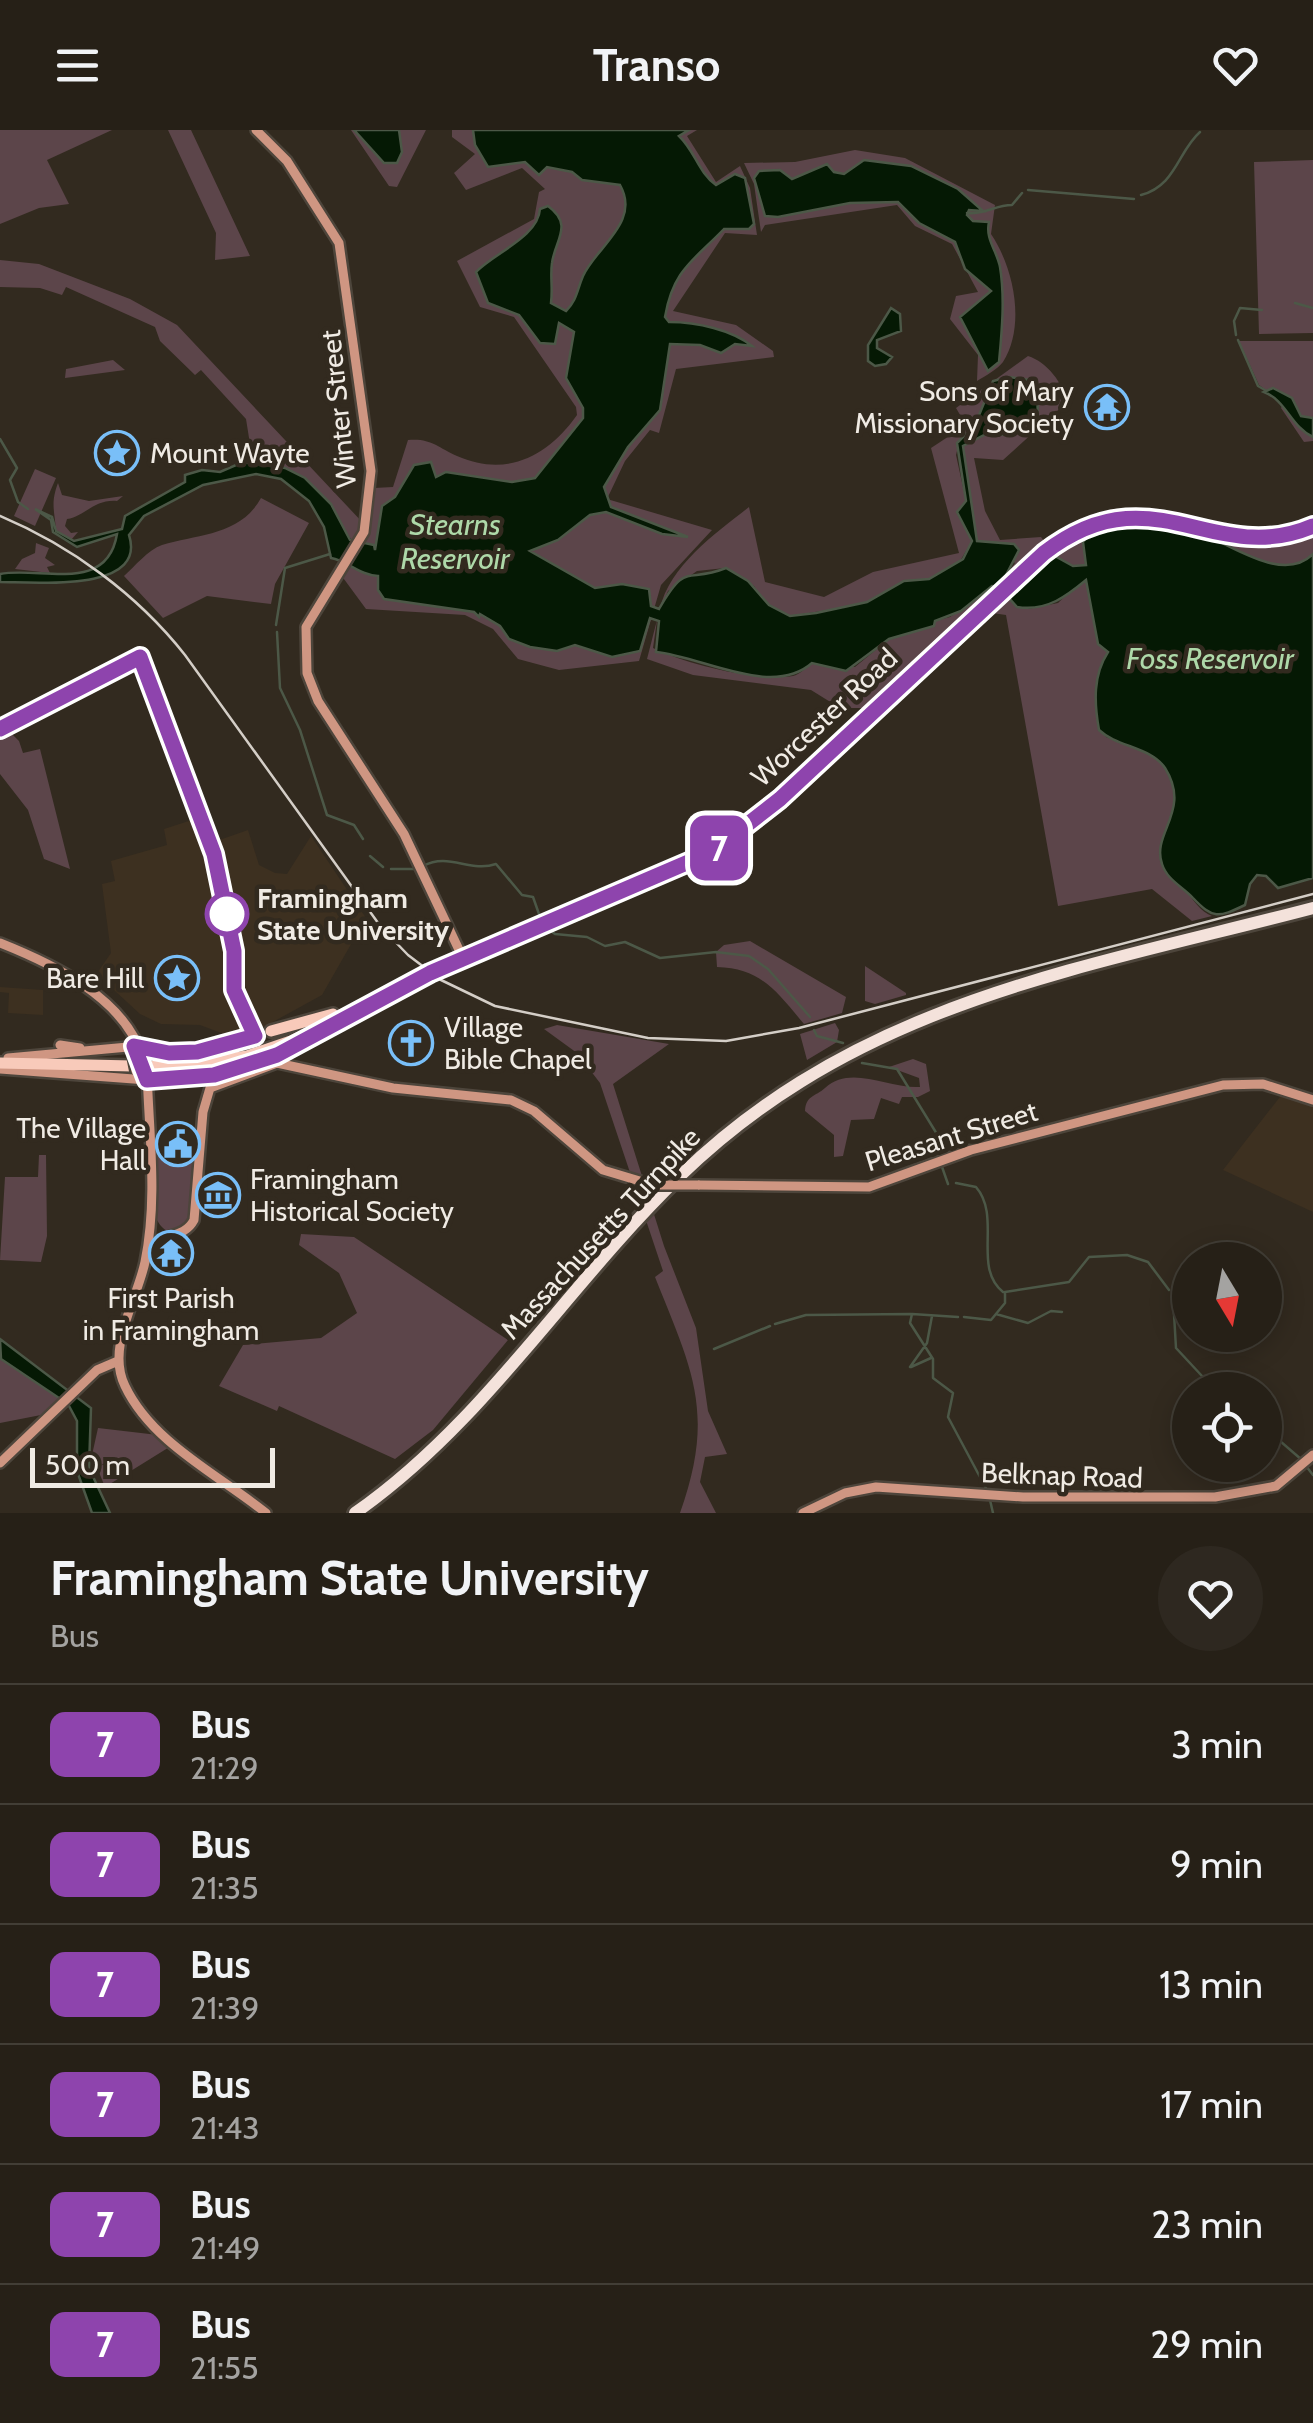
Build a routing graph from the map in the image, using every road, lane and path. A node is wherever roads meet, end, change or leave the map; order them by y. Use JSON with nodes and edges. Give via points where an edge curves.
{"nodes":[{"id":1,"x":256,"y":130,"type":"edge"},
{"id":2,"x":1313,"y":523,"type":"edge"},
{"id":3,"x":1002,"y":590,"type":"junction"},
{"id":4,"x":726,"y":844,"type":"junction"},
{"id":5,"x":738,"y":855,"type":"dead end"},
{"id":6,"x":708,"y":863,"type":"junction"},
{"id":7,"x":678,"y":870,"type":"junction"},
{"id":8,"x":1313,"y":912,"type":"edge"},
{"id":9,"x":0,"y":943,"type":"edge"},
{"id":10,"x":461,"y":954,"type":"junction"},
{"id":11,"x":353,"y":1012,"type":"junction"},
{"id":12,"x":338,"y":1013,"type":"junction"},
{"id":13,"x":124,"y":1025,"type":"junction"},
{"id":14,"x":271,"y":1031,"type":"dead end"},
{"id":15,"x":60,"y":1045,"type":"dead end"},
{"id":16,"x":116,"y":1048,"type":"junction"},
{"id":17,"x":294,"y":1048,"type":"junction"},
{"id":18,"x":92,"y":1050,"type":"junction"},
{"id":19,"x":137,"y":1052,"type":"junction"},
{"id":20,"x":2,"y":1062,"type":"edge"},
{"id":21,"x":288,"y":1064,"type":"junction"},
{"id":22,"x":140,"y":1074,"type":"junction"},
{"id":23,"x":202,"y":1076,"type":"junction"},
{"id":24,"x":210,"y":1088,"type":"junction"},
{"id":25,"x":1313,"y":1100,"type":"edge"},
{"id":26,"x":150,"y":1218,"type":"junction"},
{"id":27,"x":172,"y":1236,"type":"junction"},
{"id":28,"x":148,"y":1247,"type":"junction"},
{"id":29,"x":118,"y":1361,"type":"junction"},
{"id":30,"x":97,"y":1370,"type":"junction"},
{"id":31,"x":124,"y":1385,"type":"junction"},
{"id":32,"x":1313,"y":1455,"type":"edge"},
{"id":33,"x":0,"y":1463,"type":"edge"},
{"id":34,"x":266,"y":1513,"type":"edge"},
{"id":35,"x":355,"y":1513,"type":"edge"},
{"id":36,"x":368,"y":1513,"type":"edge"},
{"id":37,"x":803,"y":1513,"type":"edge"}],
"edges":[{"from":1,"to":10,"type":"main road","name":"Winter Street","via":[[287,161],[341,250],[372,474],[360,540],[306,628],[309,682],[404,834]]},
{"from":2,"to":3,"type":"highway","name":"Worcester Road","via":[[1257,538],[1165,518],[1118,519],[1069,536]]},
{"from":3,"to":4,"type":"highway","name":"Worcester Road"},
{"from":3,"to":10,"type":"highway","name":"Worcester Road","via":[[726,835],[670,868]]},
{"from":4,"to":6,"type":"highway","via":[[722,857]]},
{"from":4,"to":7,"type":"highway","name":"Worcester Road"},
{"from":5,"to":6,"type":"highway"},
{"from":6,"to":7,"type":"highway"},
{"from":7,"to":11,"type":"highway","name":"Worcester Road","via":[[548,920]]},
{"from":8,"to":35,"type":"highway","name":"Massachusetts Turnpike","via":[[969,999],[890,1030],[806,1076],[682,1173],[454,1430]]},
{"from":8,"to":36,"type":"highway","name":"Massachusetts Turnpike","via":[[982,1003],[892,1038],[808,1084],[686,1180],[458,1436]]},
{"from":9,"to":13,"type":"main road","via":[[88,988]]},
{"from":10,"to":12,"type":"highway","name":"Worcester Road"},
{"from":11,"to":17,"type":"highway"},
{"from":11,"to":20,"type":"highway","name":"Worcester Road","via":[[269,1049],[212,1064]]},
{"from":12,"to":14,"type":"highway"},
{"from":12,"to":20,"type":"highway","name":"Worcester Road","via":[[267,1044],[210,1058]]},
{"from":13,"to":16,"type":"main road"},
{"from":13,"to":19,"type":"main road"},
{"from":15,"to":18,"type":"main road"},
{"from":16,"to":18,"type":"main road"},
{"from":16,"to":19,"type":"main road"},
{"from":17,"to":21,"type":"highway"},
{"from":17,"to":23,"type":"highway"},
{"from":18,"to":20,"type":"main road"},
{"from":19,"to":22,"type":"main road","bridge":true},
{"from":20,"to":22,"type":"main road"},
{"from":21,"to":24,"type":"main road","name":"Pleasant Street","via":[[263,1065]]},
{"from":21,"to":25,"type":"main road","name":"Pleasant Street","bridge":true,"via":[[394,1088],[516,1102],[603,1170],[653,1185],[869,1187],[971,1150],[1223,1085],[1263,1084]]},
{"from":22,"to":23,"type":"main road"},
{"from":22,"to":26,"type":"main road","via":[[152,1157]]},
{"from":23,"to":24,"type":"main road"},
{"from":24,"to":27,"type":"main road","via":[[194,1220]]},
{"from":26,"to":27,"type":"main road"},
{"from":26,"to":28,"type":"main road"},
{"from":27,"to":28,"type":"main road"},
{"from":28,"to":29,"type":"main road"},
{"from":29,"to":30,"type":"main road"},
{"from":29,"to":31,"type":"main road"},
{"from":30,"to":31,"type":"main road","via":[[111,1371]]},
{"from":30,"to":33,"type":"main road"},
{"from":31,"to":34,"type":"main road","via":[[163,1434]]},
{"from":32,"to":37,"type":"main road","name":"Belknap Road","via":[[1276,1486],[1216,1498],[1014,1497],[876,1487]]}]}
